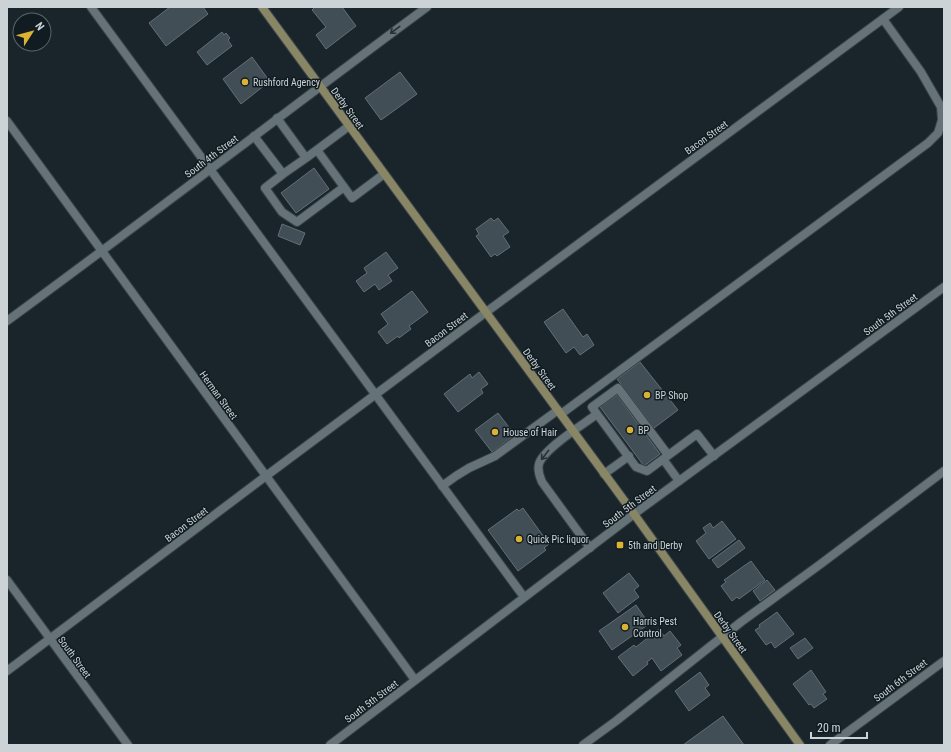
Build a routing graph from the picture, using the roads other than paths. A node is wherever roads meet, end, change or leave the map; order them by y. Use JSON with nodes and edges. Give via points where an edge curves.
{"nodes":[{"id":1,"x":92,"y":7,"type":"edge"},
{"id":2,"x":262,"y":7,"type":"edge"},
{"id":3,"x":427,"y":7,"type":"edge"},
{"id":4,"x":899,"y":7,"type":"edge"},
{"id":5,"x":883,"y":19,"type":"junction"},
{"id":6,"x":320,"y":86,"type":"junction"},
{"id":7,"x":277,"y":118,"type":"junction"},
{"id":8,"x":7,"y":121,"type":"edge"},
{"id":9,"x":349,"y":126,"type":"junction"},
{"id":10,"x":254,"y":136,"type":"junction"},
{"id":11,"x":317,"y":150,"type":"junction"},
{"id":12,"x":306,"y":158,"type":"junction"},
{"id":13,"x":210,"y":169,"type":"junction"},
{"id":14,"x":283,"y":174,"type":"junction"},
{"id":15,"x":384,"y":174,"type":"junction"},
{"id":16,"x":344,"y":188,"type":"junction"},
{"id":17,"x":103,"y":251,"type":"junction"},
{"id":18,"x":944,"y":287,"type":"edge"},
{"id":19,"x":486,"y":312,"type":"junction"},
{"id":20,"x":7,"y":321,"type":"edge"},
{"id":21,"x":375,"y":395,"type":"junction"},
{"id":22,"x":559,"y":412,"type":"junction"},
{"id":23,"x":598,"y":414,"type":"junction"},
{"id":24,"x":573,"y":432,"type":"junction"},
{"id":25,"x":628,"y":456,"type":"junction"},
{"id":26,"x":714,"y":456,"type":"junction"},
{"id":27,"x":665,"y":457,"type":"junction"},
{"id":28,"x":944,"y":471,"type":"edge"},
{"id":29,"x":604,"y":474,"type":"junction"},
{"id":30,"x":266,"y":476,"type":"junction"},
{"id":31,"x":679,"y":481,"type":"junction"},
{"id":32,"x":442,"y":486,"type":"junction"},
{"id":33,"x":634,"y":514,"type":"junction"},
{"id":34,"x":590,"y":548,"type":"junction"},
{"id":35,"x":7,"y":580,"type":"edge"},
{"id":36,"x":524,"y":598,"type":"junction"},
{"id":37,"x":722,"y":637,"type":"junction"},
{"id":38,"x":50,"y":639,"type":"junction"},
{"id":39,"x":944,"y":661,"type":"edge"},
{"id":40,"x":7,"y":671,"type":"edge"},
{"id":41,"x":415,"y":680,"type":"junction"},
{"id":42,"x":128,"y":745,"type":"edge"},
{"id":43,"x":330,"y":745,"type":"edge"},
{"id":44,"x":583,"y":745,"type":"edge"},
{"id":45,"x":800,"y":745,"type":"edge"},
{"id":46,"x":830,"y":745,"type":"edge"}],
"edges":[{"from":1,"to":13,"type":"street"},
{"from":2,"to":6,"type":"main road","name":"Derby Street"},
{"from":3,"to":6,"type":"street","name":"South 4th Street","one_way":true},
{"from":4,"to":5,"type":"street","name":"Bacon Street"},
{"from":5,"to":19,"type":"street","name":"Bacon Street"},
{"from":5,"to":22,"type":"street","via":[[921,72],[941,107],[942,120],[938,133],[928,143]]},
{"from":6,"to":7,"type":"street","name":"South 4th Street"},
{"from":6,"to":9,"type":"main road","name":"Derby Street"},
{"from":7,"to":10,"type":"street","name":"South 4th Street"},
{"from":7,"to":12,"type":"street"},
{"from":8,"to":17,"type":"street","name":"Herman Street"},
{"from":9,"to":11,"type":"street"},
{"from":9,"to":15,"type":"main road","name":"Derby Street"},
{"from":10,"to":13,"type":"street","name":"South 4th Street"},
{"from":10,"to":14,"type":"street"},
{"from":11,"to":12,"type":"street"},
{"from":11,"to":16,"type":"street"},
{"from":12,"to":14,"type":"street"},
{"from":13,"to":17,"type":"street","name":"South 4th Street"},
{"from":13,"to":21,"type":"street"},
{"from":14,"to":16,"type":"street","via":[[264,188],[282,212],[297,222]]},
{"from":15,"to":16,"type":"street","via":[[352,198]]},
{"from":15,"to":19,"type":"main road","name":"Derby Street"},
{"from":17,"to":20,"type":"street","name":"South 4th Street"},
{"from":17,"to":30,"type":"street","name":"Herman Street"},
{"from":18,"to":26,"type":"street","name":"South 5th Street"},
{"from":19,"to":21,"type":"street","name":"Bacon Street"},
{"from":19,"to":22,"type":"main road","name":"Derby Street"},
{"from":21,"to":30,"type":"street","name":"Bacon Street"},
{"from":21,"to":32,"type":"street"},
{"from":22,"to":24,"type":"main road","name":"Derby Street"},
{"from":22,"to":32,"type":"street","via":[[495,456],[469,468]]},
{"from":23,"to":24,"type":"street"},
{"from":23,"to":25,"type":"street"},
{"from":23,"to":27,"type":"street","via":[[592,407],[618,388]]},
{"from":24,"to":29,"type":"main road","name":"Derby Street"},
{"from":24,"to":34,"type":"street","one_way":true,"via":[[543,457],[539,465],[539,474],[546,488]]},
{"from":25,"to":27,"type":"street","via":[[636,467],[647,471]]},
{"from":25,"to":29,"type":"street"},
{"from":26,"to":27,"type":"street","via":[[697,434]]},
{"from":26,"to":31,"type":"street","name":"South 5th Street"},
{"from":27,"to":31,"type":"street"},
{"from":28,"to":37,"type":"street"},
{"from":29,"to":33,"type":"main road","name":"Derby Street"},
{"from":30,"to":38,"type":"street","name":"Bacon Street"},
{"from":30,"to":41,"type":"street","name":"Herman Street"},
{"from":31,"to":33,"type":"street","name":"South 5th Street"},
{"from":32,"to":36,"type":"street"},
{"from":33,"to":34,"type":"street","name":"South 5th Street"},
{"from":33,"to":37,"type":"main road","name":"Derby Street"},
{"from":34,"to":36,"type":"street","name":"South 5th Street"},
{"from":35,"to":38,"type":"street","name":"South Street"},
{"from":36,"to":41,"type":"street","name":"South 5th Street"},
{"from":37,"to":44,"type":"street"},
{"from":37,"to":45,"type":"main road","name":"Derby Street"},
{"from":38,"to":40,"type":"street","name":"Bacon Street"},
{"from":38,"to":42,"type":"street","name":"South Street"},
{"from":39,"to":46,"type":"street","name":"South 6th Street"},
{"from":41,"to":43,"type":"street","name":"South 5th Street"}]}
